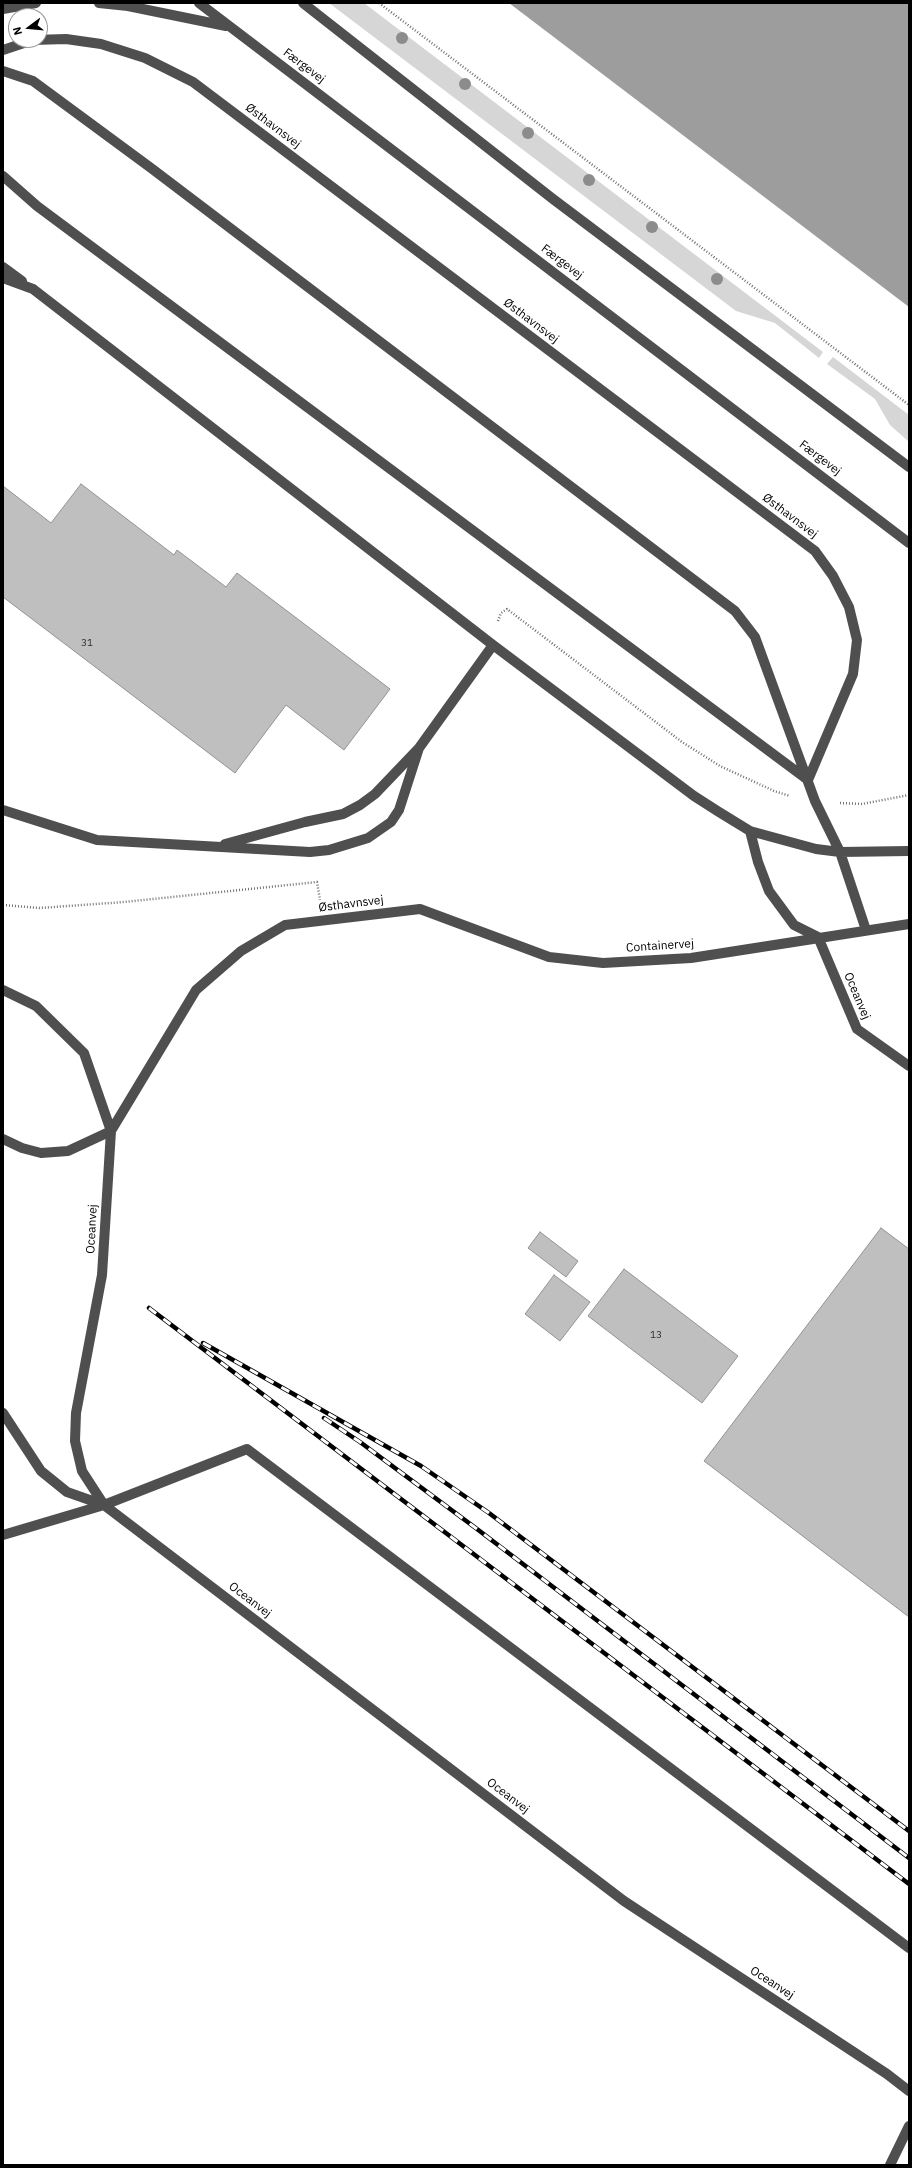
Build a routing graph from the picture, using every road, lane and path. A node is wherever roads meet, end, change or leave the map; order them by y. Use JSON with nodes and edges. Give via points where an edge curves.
{"nodes":[{"id":1,"x":36,"y":3,"type":"edge"},
{"id":2,"x":99,"y":3,"type":"edge"},
{"id":3,"x":198,"y":3,"type":"edge"},
{"id":4,"x":303,"y":3,"type":"edge"},
{"id":5,"x":379,"y":3,"type":"edge"},
{"id":6,"x":3,"y":8,"type":"edge"},
{"id":7,"x":230,"y":27,"type":"junction"},
{"id":8,"x":3,"y":50,"type":"edge"},
{"id":9,"x":3,"y":71,"type":"edge"},
{"id":10,"x":3,"y":176,"type":"edge"},
{"id":11,"x":3,"y":267,"type":"edge"},
{"id":12,"x":3,"y":278,"type":"edge"},
{"id":13,"x":33,"y":289,"type":"junction"},
{"id":14,"x":909,"y":405,"type":"edge"},
{"id":15,"x":909,"y":467,"type":"edge"},
{"id":16,"x":909,"y":543,"type":"edge"},
{"id":17,"x":493,"y":644,"type":"junction"},
{"id":18,"x":419,"y":748,"type":"junction"},
{"id":19,"x":808,"y":780,"type":"junction"},
{"id":20,"x":909,"y":795,"type":"edge"},
{"id":21,"x":815,"y":801,"type":"junction"},
{"id":22,"x":3,"y":810,"type":"edge"},
{"id":23,"x":750,"y":831,"type":"junction"},
{"id":24,"x":218,"y":846,"type":"junction"},
{"id":25,"x":907,"y":851,"type":"edge"},
{"id":26,"x":840,"y":852,"type":"junction"},
{"id":27,"x":3,"y":905,"type":"edge"},
{"id":28,"x":420,"y":909,"type":"joint"},
{"id":29,"x":324,"y":920,"type":"junction"},
{"id":30,"x":909,"y":924,"type":"edge"},
{"id":31,"x":866,"y":930,"type":"junction"},
{"id":32,"x":818,"y":937,"type":"junction"},
{"id":33,"x":3,"y":990,"type":"edge"},
{"id":34,"x":909,"y":1066,"type":"edge"},
{"id":35,"x":110,"y":1131,"type":"junction"},
{"id":36,"x":3,"y":1139,"type":"edge"},
{"id":37,"x":3,"y":1413,"type":"edge"},
{"id":38,"x":104,"y":1504,"type":"junction"},
{"id":39,"x":3,"y":1535,"type":"edge"},
{"id":40,"x":909,"y":1948,"type":"edge"},
{"id":41,"x":909,"y":2091,"type":"edge"},
{"id":42,"x":909,"y":2126,"type":"edge"},
{"id":43,"x":890,"y":2165,"type":"edge"}],
"edges":[{"from":1,"to":6,"type":"street"},
{"from":2,"to":7,"type":"street","via":[[128,6]]},
{"from":3,"to":7,"type":"street","name":"Færgevej"},
{"from":4,"to":15,"type":"street","via":[[553,199]]},
{"from":5,"to":14,"type":"path"},
{"from":7,"to":16,"type":"street","name":"Færgevej"},
{"from":8,"to":19,"type":"street","name":"Østhavnsvej","via":[[33,40],[101,44],[145,58],[193,82],[815,551],[833,576],[849,607],[857,640],[854,674]]},
{"from":9,"to":19,"type":"street","via":[[33,81],[151,168],[735,611],[755,637]]},
{"from":10,"to":19,"type":"street","via":[[37,206]]},
{"from":11,"to":13,"type":"street"},
{"from":12,"to":13,"type":"street"},
{"from":13,"to":17,"type":"street"},
{"from":17,"to":18,"type":"street"},
{"from":17,"to":21,"type":"path","via":[[498,619],[503,610],[507,609],[688,746],[720,766],[774,791]]},
{"from":17,"to":23,"type":"street","via":[[694,796]]},
{"from":18,"to":24,"type":"street","via":[[375,794],[343,814]]},
{"from":18,"to":24,"type":"street","via":[[399,810],[391,822],[368,838],[351,845],[310,852]]},
{"from":19,"to":21,"type":"street"},
{"from":20,"to":21,"type":"path","via":[[862,804]]},
{"from":21,"to":26,"type":"street"},
{"from":22,"to":24,"type":"street","via":[[98,840]]},
{"from":23,"to":26,"type":"street","via":[[816,849]]},
{"from":23,"to":32,"type":"street","via":[[769,891],[794,925]]},
{"from":25,"to":26,"type":"street"},
{"from":26,"to":31,"type":"street"},
{"from":27,"to":29,"type":"path","via":[[40,908],[124,902],[316,882]]},
{"from":28,"to":29,"type":"street","name":"Østhavnsvej"},
{"from":28,"to":32,"type":"street","name":"Containervej","via":[[549,957],[603,963],[691,958]]},
{"from":29,"to":35,"type":"street","name":"Østhavnsvej","via":[[285,925],[241,951],[196,990]]},
{"from":30,"to":31,"type":"street","name":"Containervej"},
{"from":31,"to":32,"type":"street","name":"Containervej"},
{"from":32,"to":34,"type":"street","name":"Oceanvej","via":[[857,1029]]},
{"from":33,"to":35,"type":"street","name":"Oceanvej","via":[[36,1006],[84,1053]]},
{"from":35,"to":36,"type":"street","via":[[68,1151],[41,1153]]},
{"from":35,"to":38,"type":"street","name":"Oceanvej","via":[[102,1275],[76,1413],[75,1441],[82,1471]]},
{"from":37,"to":38,"type":"street","name":"Oceanvej","via":[[41,1471],[67,1492]]},
{"from":38,"to":39,"type":"street"},
{"from":38,"to":40,"type":"street","via":[[247,1449]]},
{"from":38,"to":41,"type":"street","name":"Oceanvej","via":[[624,1901]]},
{"from":42,"to":43,"type":"street"}]}
